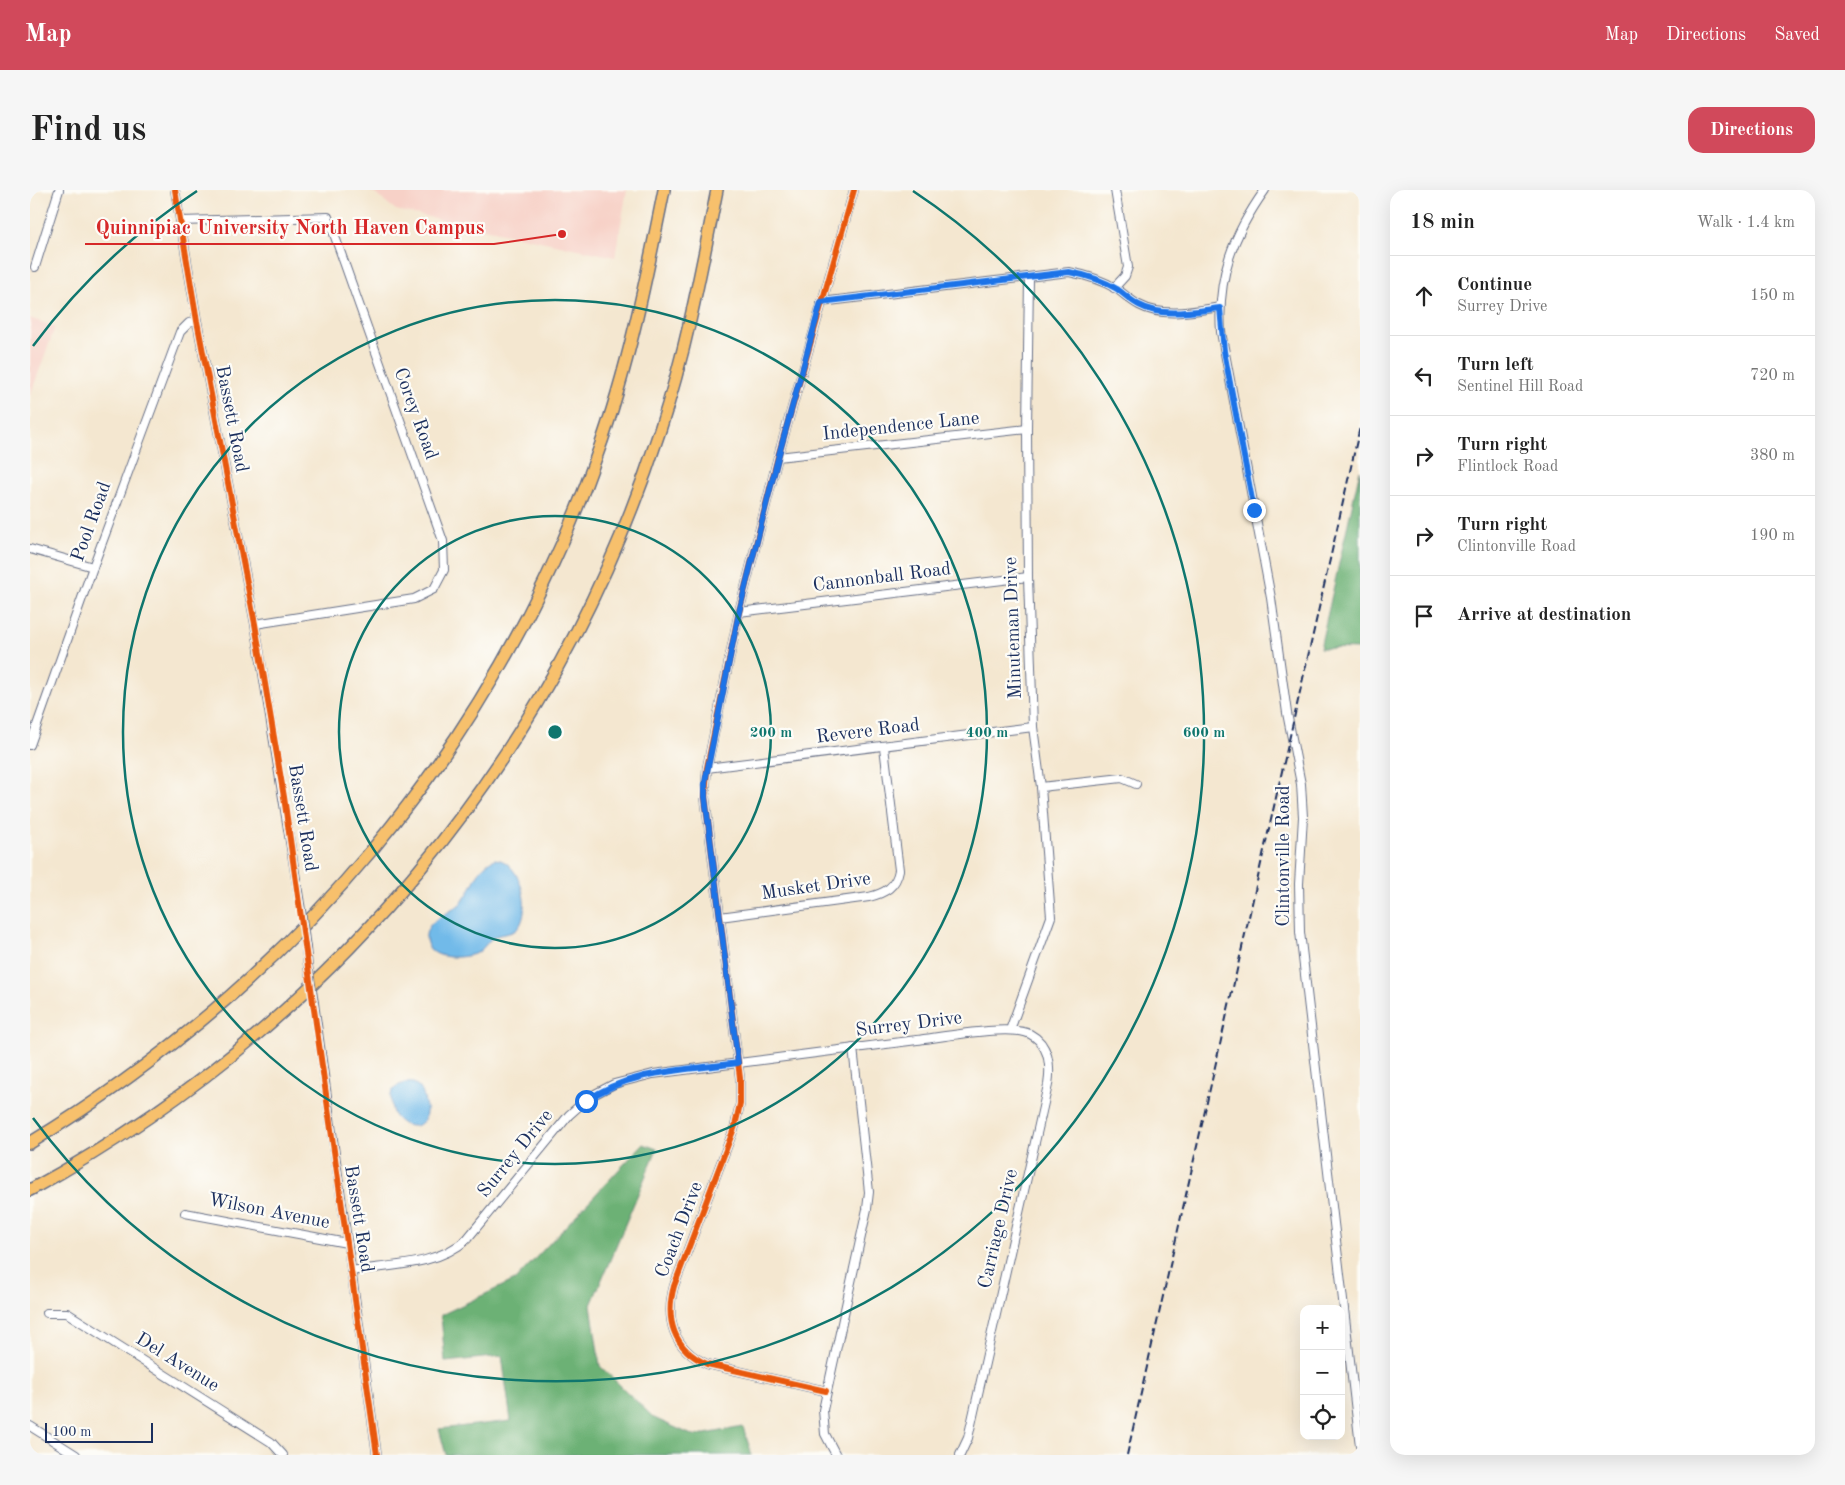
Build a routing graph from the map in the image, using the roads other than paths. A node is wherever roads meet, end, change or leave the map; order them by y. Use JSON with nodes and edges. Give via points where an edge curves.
{"nodes":[{"id":1,"x":59,"y":190,"type":"edge"},
{"id":2,"x":175,"y":190,"type":"edge"},
{"id":3,"x":664,"y":190,"type":"edge"},
{"id":4,"x":717,"y":190,"type":"edge"},
{"id":5,"x":854,"y":190,"type":"edge"},
{"id":6,"x":1115,"y":190,"type":"edge"},
{"id":7,"x":1265,"y":190,"type":"edge"},
{"id":8,"x":180,"y":221,"type":"junction"},
{"id":9,"x":35,"y":268,"type":"dead end"},
{"id":10,"x":1029,"y":277,"type":"junction"},
{"id":11,"x":1114,"y":288,"type":"junction"},
{"id":12,"x":821,"y":302,"type":"junction"},
{"id":13,"x":1220,"y":308,"type":"junction"},
{"id":14,"x":197,"y":321,"type":"junction"},
{"id":15,"x":1027,"y":429,"type":"junction"},
{"id":16,"x":778,"y":458,"type":"junction"},
{"id":17,"x":30,"y":549,"type":"edge"},
{"id":18,"x":93,"y":567,"type":"junction"},
{"id":19,"x":1028,"y":577,"type":"junction"},
{"id":20,"x":739,"y":612,"type":"junction"},
{"id":21,"x":255,"y":624,"type":"junction"},
{"id":22,"x":1033,"y":727,"type":"junction"},
{"id":23,"x":30,"y":745,"type":"edge"},
{"id":24,"x":884,"y":746,"type":"junction"},
{"id":25,"x":707,"y":768,"type":"junction"},
{"id":26,"x":1136,"y":784,"type":"dead end"},
{"id":27,"x":1041,"y":787,"type":"junction"},
{"id":28,"x":720,"y":917,"type":"junction"},
{"id":29,"x":1010,"y":1030,"type":"junction"},
{"id":30,"x":853,"y":1048,"type":"junction"},
{"id":31,"x":738,"y":1063,"type":"junction"},
{"id":32,"x":30,"y":1143,"type":"edge"},
{"id":33,"x":30,"y":1190,"type":"edge"},
{"id":34,"x":184,"y":1213,"type":"dead end"},
{"id":35,"x":346,"y":1243,"type":"junction"},
{"id":36,"x":351,"y":1271,"type":"junction"},
{"id":37,"x":47,"y":1313,"type":"dead end"},
{"id":38,"x":826,"y":1391,"type":"junction"},
{"id":39,"x":30,"y":1426,"type":"edge"},
{"id":40,"x":1360,"y":1446,"type":"edge"},
{"id":41,"x":76,"y":1455,"type":"edge"},
{"id":42,"x":283,"y":1455,"type":"edge"},
{"id":43,"x":377,"y":1455,"type":"edge"},
{"id":44,"x":836,"y":1455,"type":"edge"},
{"id":45,"x":960,"y":1455,"type":"edge"}],
"edges":[{"from":1,"to":9,"type":"street"},
{"from":2,"to":8,"type":"street","name":"Bassett Road"},
{"from":3,"to":32,"type":"highway","via":[[631,345],[586,484],[557,554],[523,622],[447,751],[368,856],[271,960],[156,1058]]},
{"from":4,"to":33,"type":"highway","via":[[684,350],[639,492],[612,558],[575,634],[545,690],[498,765],[409,883],[350,948],[291,1005],[225,1062],[173,1101]]},
{"from":5,"to":12,"type":"street","name":"Coach Drive"},
{"from":6,"to":11,"type":"street","via":[[1128,267]]},
{"from":7,"to":13,"type":"street","name":"Clintonville Road","via":[[1247,216],[1232,249],[1225,269]]},
{"from":8,"to":14,"type":"street","name":"Bassett Road"},
{"from":8,"to":21,"type":"street","name":"Corey Road","via":[[328,217],[443,541],[444,570],[434,589],[414,599]]},
{"from":10,"to":11,"type":"street","via":[[1069,272],[1087,275]]},
{"from":10,"to":12,"type":"street"},
{"from":10,"to":15,"type":"street","name":"Minuteman Drive"},
{"from":11,"to":13,"type":"street","via":[[1140,306],[1161,312]]},
{"from":12,"to":16,"type":"street","name":"Coach Drive"},
{"from":13,"to":40,"type":"street","name":"Clintonville Road","via":[[1224,351],[1271,598],[1286,713],[1301,784],[1300,932]]},
{"from":14,"to":18,"type":"street","name":"Pool Road","via":[[189,322],[180,332]]},
{"from":14,"to":21,"type":"street","name":"Bassett Road"},
{"from":15,"to":16,"type":"street","name":"Independence Lane"},
{"from":15,"to":19,"type":"street","name":"Minuteman Drive"},
{"from":16,"to":20,"type":"street","name":"Coach Drive"},
{"from":17,"to":18,"type":"street"},
{"from":18,"to":23,"type":"street","name":"Pool Road"},
{"from":19,"to":20,"type":"street","name":"Cannonball Road"},
{"from":19,"to":22,"type":"street","name":"Minuteman Drive"},
{"from":20,"to":25,"type":"street","name":"Coach Drive"},
{"from":21,"to":35,"type":"street","name":"Bassett Road","bridge":true,"via":[[301,910]]},
{"from":22,"to":24,"type":"street","name":"Revere Road"},
{"from":22,"to":27,"type":"street","name":"Minuteman Drive"},
{"from":24,"to":25,"type":"street","name":"Revere Road"},
{"from":24,"to":28,"type":"street","name":"Musket Drive","via":[[899,870],[894,885],[869,897]]},
{"from":25,"to":28,"type":"street","name":"Coach Drive","via":[[705,797]]},
{"from":26,"to":27,"type":"street","via":[[1122,778]]},
{"from":27,"to":29,"type":"street","name":"Minuteman Drive","via":[[1051,917]]},
{"from":28,"to":31,"type":"street","name":"Coach Drive"},
{"from":29,"to":30,"type":"street","name":"Surrey Drive"},
{"from":29,"to":45,"type":"street","name":"Carriage Drive","via":[[1030,1034],[1038,1040],[1047,1055],[1050,1074],[968,1438]]},
{"from":30,"to":31,"type":"street","name":"Surrey Drive"},
{"from":30,"to":38,"type":"street","via":[[869,1192]]},
{"from":31,"to":36,"type":"street","name":"Surrey Drive","via":[[644,1075],[604,1089],[569,1115],[455,1250],[429,1260]]},
{"from":31,"to":38,"type":"street","name":"Coach Drive","via":[[738,1117],[674,1286],[670,1308],[673,1330],[690,1355],[707,1364]]},
{"from":34,"to":35,"type":"street","name":"Wilson Avenue"},
{"from":35,"to":36,"type":"street","name":"Bassett Road"},
{"from":36,"to":43,"type":"street","name":"Bassett Road"},
{"from":37,"to":42,"type":"street","name":"Del Avenue","via":[[67,1313],[271,1442]]},
{"from":38,"to":44,"type":"street","via":[[823,1421]]},
{"from":39,"to":41,"type":"street"}]}
